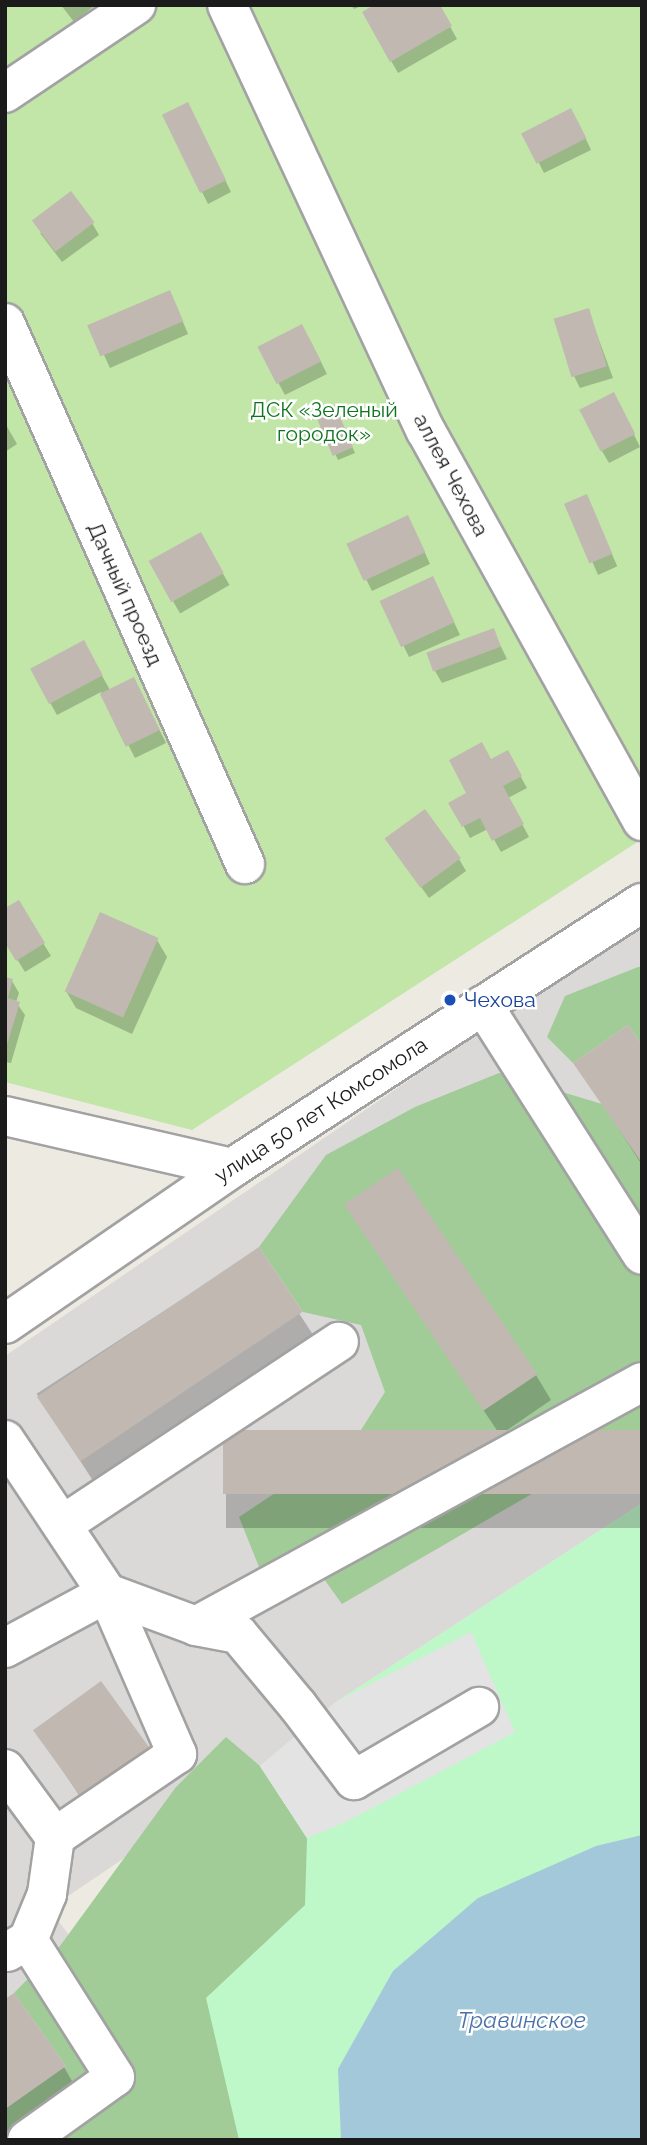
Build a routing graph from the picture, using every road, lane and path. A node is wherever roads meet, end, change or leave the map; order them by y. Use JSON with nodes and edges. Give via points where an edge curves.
{"nodes":[{"id":1,"x":136,"y":5,"type":"edge"},
{"id":2,"x":227,"y":5,"type":"edge"},
{"id":3,"x":5,"y":93,"type":"edge"},
{"id":4,"x":5,"y":323,"type":"edge"},
{"id":5,"x":642,"y":821,"type":"edge"},
{"id":6,"x":244,"y":864,"type":"dead end"},
{"id":7,"x":642,"y":903,"type":"edge"},
{"id":8,"x":483,"y":1005,"type":"junction"},
{"id":9,"x":5,"y":1116,"type":"edge"},
{"id":10,"x":232,"y":1168,"type":"junction"},
{"id":11,"x":642,"y":1255,"type":"edge"},
{"id":12,"x":5,"y":1324,"type":"edge"},
{"id":13,"x":339,"y":1342,"type":"dead end"},
{"id":14,"x":642,"y":1382,"type":"edge"},
{"id":15,"x":5,"y":1440,"type":"edge"},
{"id":16,"x":62,"y":1525,"type":"junction"},
{"id":17,"x":107,"y":1593,"type":"junction"},
{"id":18,"x":196,"y":1626,"type":"junction"},
{"id":19,"x":5,"y":1648,"type":"edge"},
{"id":20,"x":479,"y":1707,"type":"dead end"},
{"id":21,"x":5,"y":1769,"type":"edge"},
{"id":22,"x":55,"y":1837,"type":"junction"},
{"id":23,"x":17,"y":1947,"type":"edge"},
{"id":24,"x":27,"y":2140,"type":"edge"}],
"edges":[{"from":1,"to":3,"type":"street"},
{"from":2,"to":5,"type":"street","name":"аллея Чехова","via":[[426,431]]},
{"from":4,"to":6,"type":"street","name":"Дачный проезд"},
{"from":7,"to":8,"type":"street","name":"улица 50 лет Комсомола"},
{"from":8,"to":10,"type":"street","name":"улица 50 лет Комсомола"},
{"from":8,"to":11,"type":"street"},
{"from":9,"to":10,"type":"street"},
{"from":10,"to":12,"type":"street","name":"улица 50 лет Комсомола"},
{"from":13,"to":16,"type":"street"},
{"from":14,"to":18,"type":"street"},
{"from":15,"to":16,"type":"street"},
{"from":16,"to":17,"type":"street"},
{"from":17,"to":18,"type":"street"},
{"from":17,"to":19,"type":"street"},
{"from":17,"to":22,"type":"street","via":[[177,1754]]},
{"from":18,"to":20,"type":"street","via":[[238,1634],[354,1780]]},
{"from":21,"to":22,"type":"street"},
{"from":22,"to":23,"type":"street","via":[[47,1895]]},
{"from":23,"to":24,"type":"street","via":[[114,2077]]}]}
